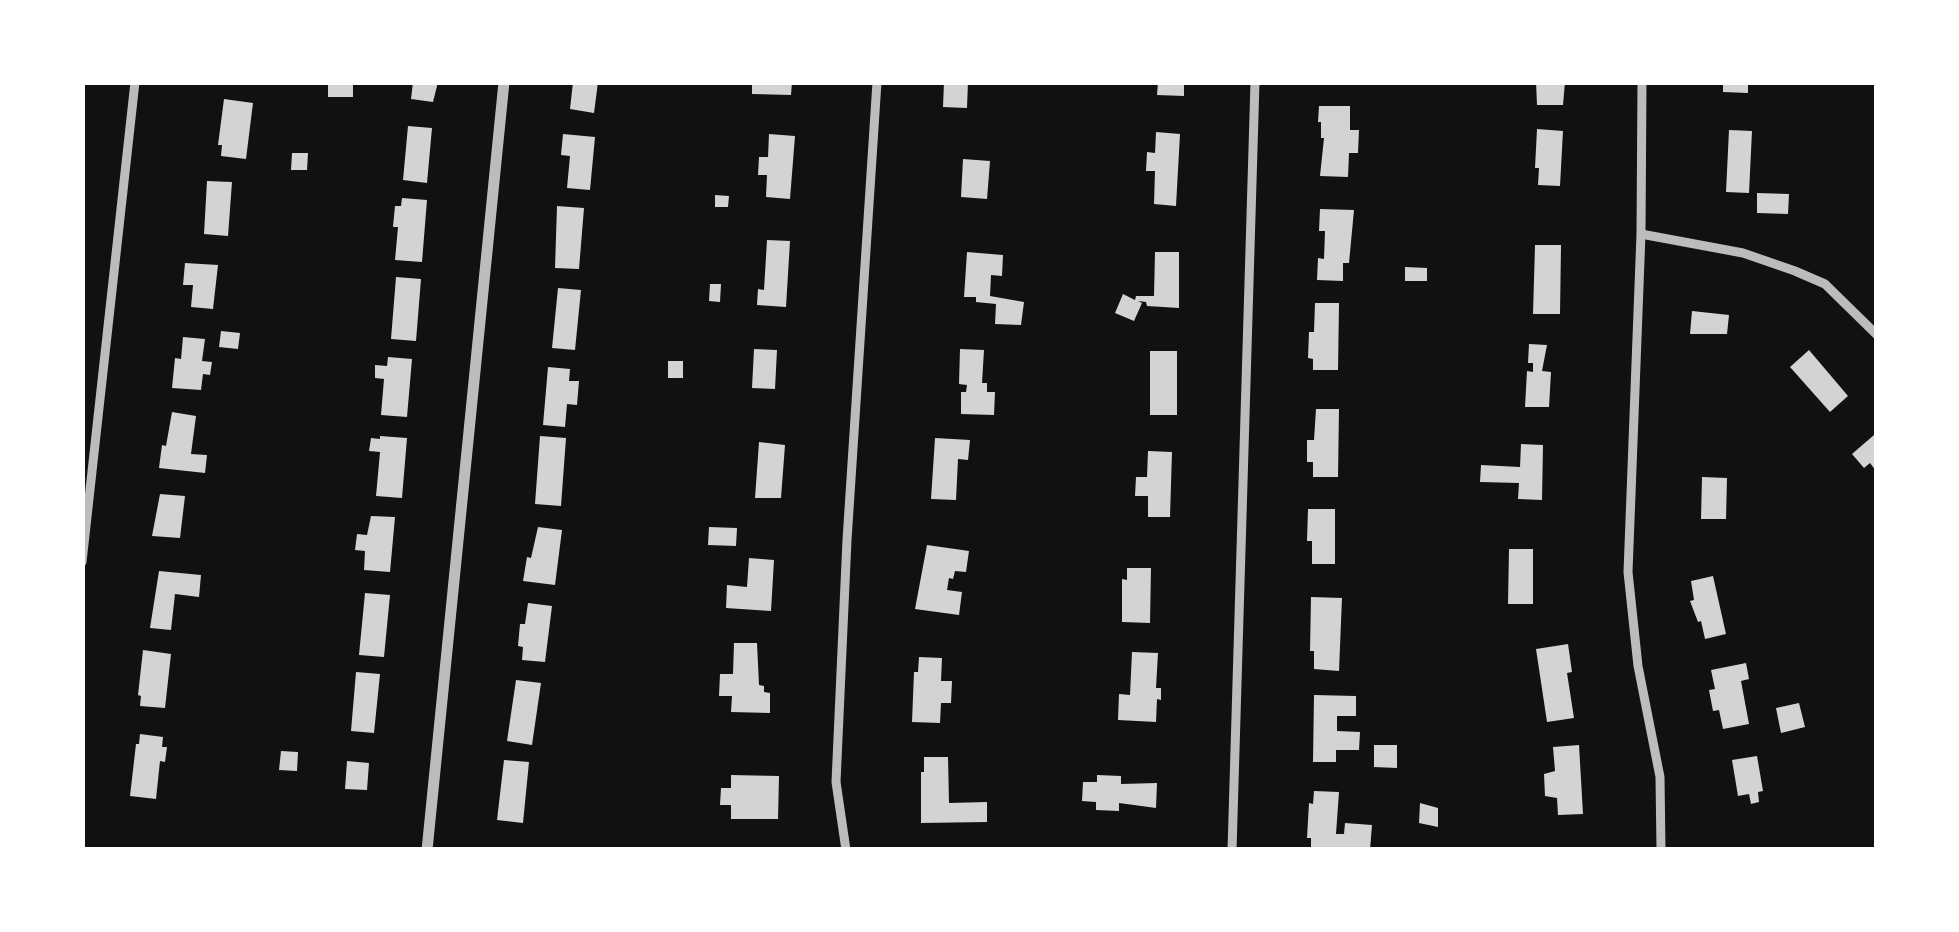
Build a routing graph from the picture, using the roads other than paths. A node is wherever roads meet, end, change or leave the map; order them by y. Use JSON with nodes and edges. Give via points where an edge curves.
{"nodes":[{"id":1,"x":135,"y":82,"type":"edge"},
{"id":2,"x":504,"y":82,"type":"edge"},
{"id":3,"x":878,"y":82,"type":"edge"},
{"id":4,"x":1255,"y":82,"type":"edge"},
{"id":5,"x":1642,"y":82,"type":"edge"},
{"id":6,"x":1640,"y":234,"type":"junction"},
{"id":7,"x":1876,"y":334,"type":"edge"},
{"id":8,"x":86,"y":499,"type":"edge"},
{"id":9,"x":82,"y":562,"type":"edge"},
{"id":10,"x":427,"y":850,"type":"edge"},
{"id":11,"x":846,"y":850,"type":"edge"},
{"id":12,"x":1232,"y":850,"type":"edge"},
{"id":13,"x":1661,"y":850,"type":"edge"}],
"edges":[{"from":1,"to":8,"type":"street"},
{"from":2,"to":10,"type":"street"},
{"from":3,"to":11,"type":"street","via":[[836,782]]},
{"from":4,"to":12,"type":"street"},
{"from":5,"to":6,"type":"street"},
{"from":6,"to":7,"type":"street","via":[[1796,270],[1825,284]]},
{"from":6,"to":13,"type":"street","via":[[1628,572],[1660,778]]},
{"from":8,"to":9,"type":"street"}]}
